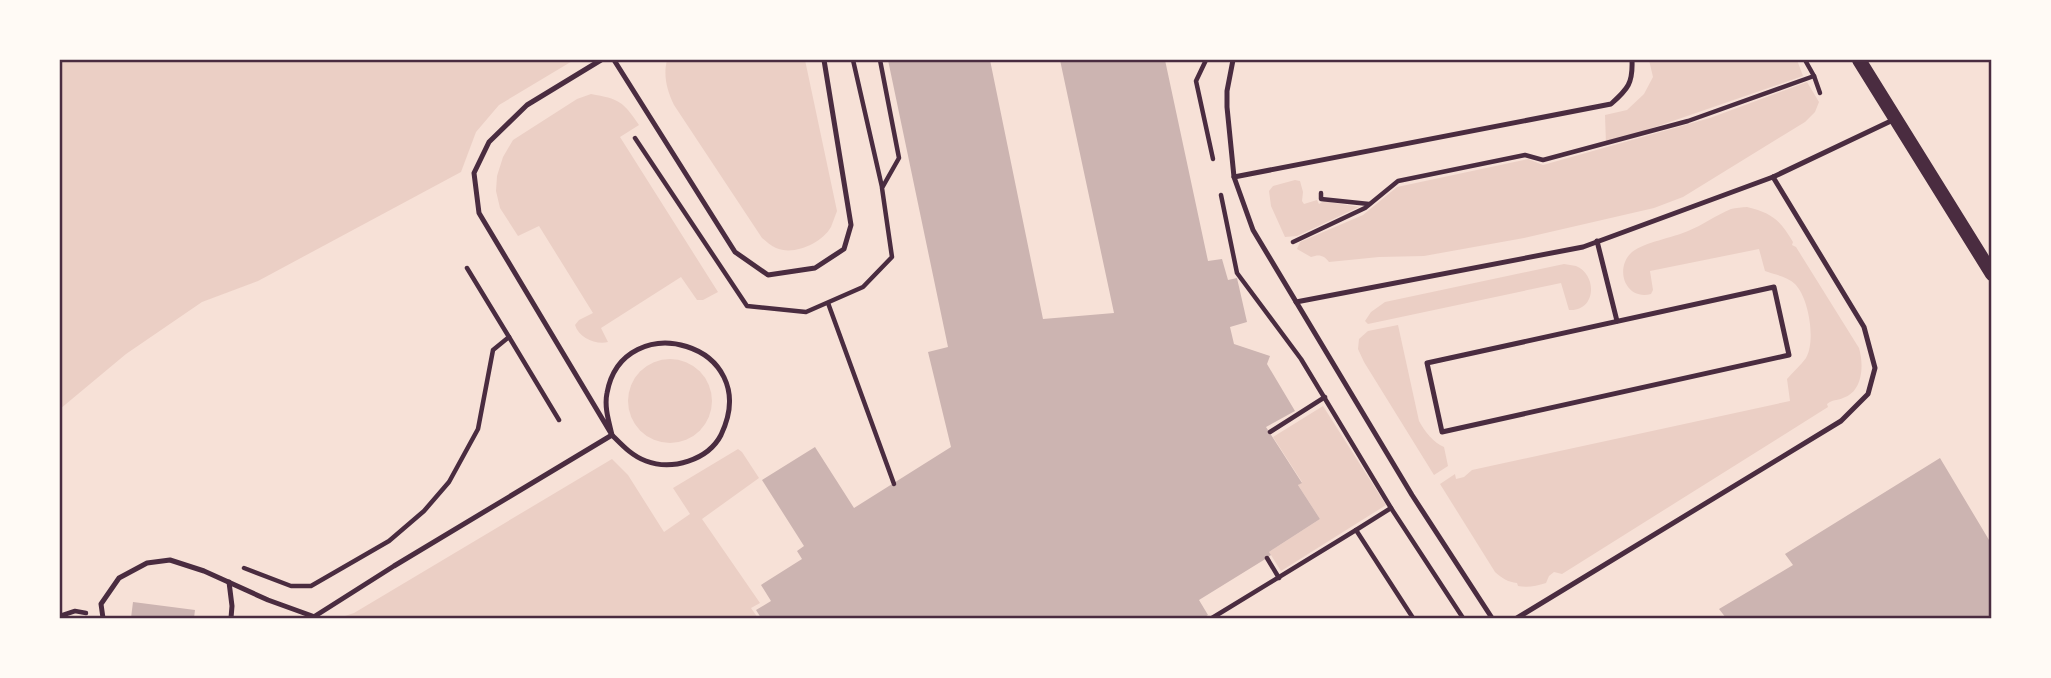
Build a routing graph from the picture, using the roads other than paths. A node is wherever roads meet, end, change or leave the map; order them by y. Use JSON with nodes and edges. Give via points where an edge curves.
{"nodes":[{"id":1,"x":601,"y":60,"type":"edge"},
{"id":2,"x":614,"y":60,"type":"edge"},
{"id":3,"x":824,"y":60,"type":"edge"},
{"id":4,"x":1233,"y":60,"type":"edge"},
{"id":5,"x":1632,"y":60,"type":"edge"},
{"id":6,"x":1859,"y":60,"type":"edge"},
{"id":7,"x":1896,"y":118,"type":"junction"},
{"id":8,"x":1234,"y":177,"type":"junction"},
{"id":9,"x":1773,"y":177,"type":"junction"},
{"id":10,"x":1597,"y":242,"type":"junction"},
{"id":11,"x":1992,"y":274,"type":"edge"},
{"id":12,"x":1296,"y":302,"type":"junction"},
{"id":13,"x":1617,"y":321,"type":"junction"},
{"id":14,"x":612,"y":435,"type":"junction"},
{"id":15,"x":229,"y":582,"type":"junction"},
{"id":16,"x":103,"y":618,"type":"edge"},
{"id":17,"x":231,"y":618,"type":"edge"},
{"id":18,"x":313,"y":618,"type":"edge"},
{"id":19,"x":1492,"y":618,"type":"edge"},
{"id":20,"x":1517,"y":618,"type":"edge"}],
"edges":[{"from":1,"to":14,"type":"lane","via":[[527,105],[489,142],[474,173],[479,212]]},
{"from":2,"to":3,"type":"lane","via":[[734,252],[768,275],[814,268],[844,249],[851,225]]},
{"from":4,"to":8,"type":"lane","via":[[1227,107]]},
{"from":5,"to":8,"type":"lane","via":[[1627,90],[1611,104]]},
{"from":6,"to":7,"type":"main road"},
{"from":7,"to":9,"type":"lane"},
{"from":7,"to":11,"type":"main road"},
{"from":8,"to":12,"type":"lane","via":[[1253,230]]},
{"from":9,"to":10,"type":"lane"},
{"from":9,"to":20,"type":"lane","via":[[1864,327],[1875,368],[1868,394],[1841,421]]},
{"from":10,"to":12,"type":"lane"},
{"from":10,"to":13,"type":"lane"},
{"from":12,"to":19,"type":"lane"},
{"from":13,"to":13,"type":"lane","via":[[1773,287],[1788,355],[1443,432],[1427,363]]},
{"from":14,"to":14,"type":"lane","via":[[628,452],[646,461],[686,463],[718,440],[730,401],[726,381],[715,364],[687,345],[657,343],[643,348],[619,366],[609,386],[606,408]]},
{"from":14,"to":18,"type":"lane"},
{"from":15,"to":16,"type":"lane","via":[[170,560],[147,563],[119,578],[102,604]]},
{"from":15,"to":17,"type":"lane"},
{"from":15,"to":18,"type":"lane"}]}
